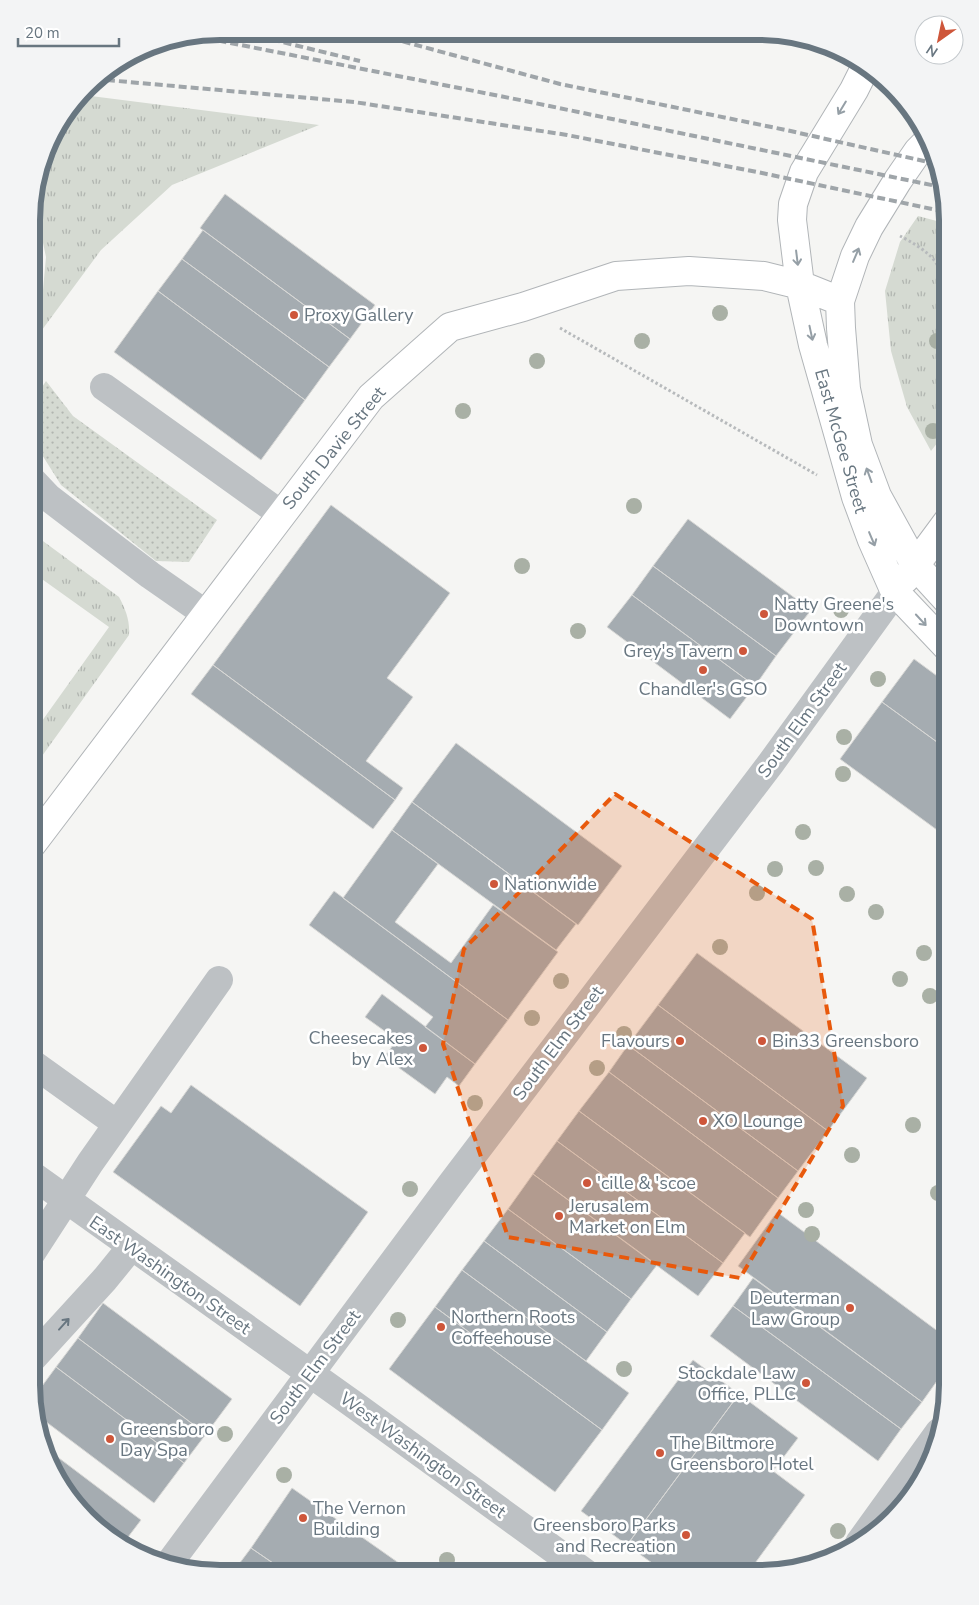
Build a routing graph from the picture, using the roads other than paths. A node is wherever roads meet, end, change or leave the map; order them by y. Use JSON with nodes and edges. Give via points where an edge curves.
{"nodes":[{"id":1,"x":863,"y":73,"type":"edge"},
{"id":2,"x":923,"y":146,"type":"edge"},
{"id":3,"x":800,"y":285,"type":"junction"},
{"id":4,"x":840,"y":301,"type":"junction"},
{"id":5,"x":104,"y":387,"type":"dead end"},
{"id":6,"x":40,"y":488,"type":"edge"},
{"id":7,"x":281,"y":514,"type":"junction"},
{"id":8,"x":939,"y":533,"type":"edge"},
{"id":9,"x":915,"y":565,"type":"junction"},
{"id":10,"x":939,"y":591,"type":"edge"},
{"id":11,"x":895,"y":592,"type":"junction"},
{"id":12,"x":206,"y":614,"type":"junction"},
{"id":13,"x":939,"y":638,"type":"edge"},
{"id":14,"x":40,"y":833,"type":"edge"},
{"id":15,"x":219,"y":980,"type":"dead end"},
{"id":16,"x":40,"y":1070,"type":"edge"},
{"id":17,"x":117,"y":1124,"type":"junction"},
{"id":18,"x":40,"y":1181,"type":"edge"},
{"id":19,"x":65,"y":1200,"type":"junction"},
{"id":20,"x":40,"y":1242,"type":"edge"},
{"id":21,"x":131,"y":1247,"type":"junction"},
{"id":22,"x":40,"y":1350,"type":"edge"},
{"id":23,"x":309,"y":1374,"type":"junction"},
{"id":24,"x":927,"y":1449,"type":"edge"},
{"id":25,"x":871,"y":1526,"type":"edge"},
{"id":26,"x":173,"y":1559,"type":"edge"},
{"id":27,"x":575,"y":1565,"type":"edge"}],
"edges":[{"from":1,"to":3,"type":"main road","one_way":true,"via":[[804,172],[793,204]]},
{"from":4,"to":2,"type":"main road","one_way":true,"via":[[855,256],[870,227]]},
{"from":3,"to":4,"type":"main road","name":"South Davie Street"},
{"from":3,"to":7,"type":"main road","name":"South Davie Street","via":[[764,276],[689,271],[616,276],[523,307],[450,326],[371,397]]},
{"from":3,"to":11,"type":"main road","name":"East McGee Street","one_way":true,"via":[[813,345],[856,497]]},
{"from":9,"to":4,"type":"main road","name":"East McGee Street","one_way":true,"via":[[877,496],[858,445],[846,389]]},
{"from":5,"to":7,"type":"street"},
{"from":6,"to":12,"type":"street","via":[[150,575]]},
{"from":7,"to":12,"type":"main road","name":"South Davie Street"},
{"from":8,"to":9,"type":"main road","name":"South Elm Street"},
{"from":9,"to":10,"type":"main road","name":"East McGee Street"},
{"from":9,"to":11,"type":"main road","name":"South Elm Street"},
{"from":11,"to":13,"type":"main road","name":"East McGee Street","one_way":true},
{"from":11,"to":23,"type":"street","name":"South Elm Street","via":[[759,778]]},
{"from":12,"to":14,"type":"main road","name":"South Davie Street"},
{"from":15,"to":17,"type":"street"},
{"from":16,"to":17,"type":"street"},
{"from":17,"to":19,"type":"street"},
{"from":18,"to":19,"type":"street","name":"East Washington Street"},
{"from":19,"to":20,"type":"street"},
{"from":19,"to":21,"type":"street","name":"East Washington Street"},
{"from":22,"to":21,"type":"street","one_way":true},
{"from":21,"to":23,"type":"street","name":"East Washington Street"},
{"from":23,"to":26,"type":"street","name":"South Elm Street"},
{"from":23,"to":27,"type":"street","name":"West Washington Street"},
{"from":24,"to":25,"type":"street"}]}
